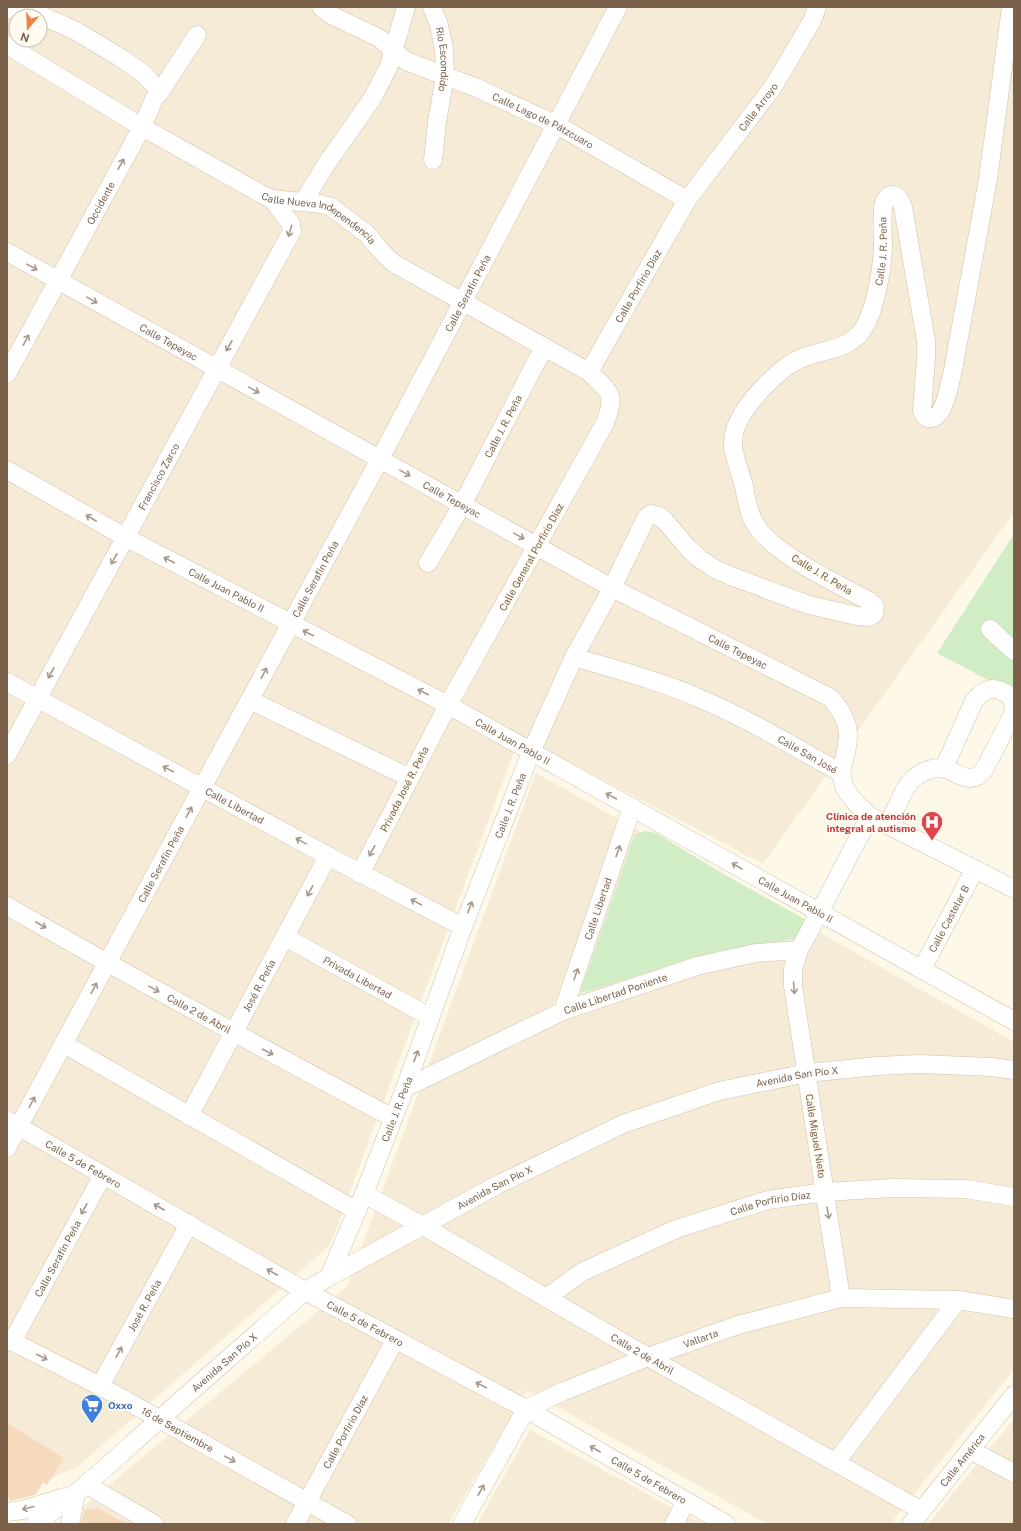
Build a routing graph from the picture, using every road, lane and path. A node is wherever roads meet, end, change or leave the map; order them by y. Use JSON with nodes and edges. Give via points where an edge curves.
{"nodes":[{"id":1,"x":9,"y":7,"type":"edge"},
{"id":2,"x":23,"y":7,"type":"edge"},
{"id":3,"x":321,"y":7,"type":"edge"},
{"id":4,"x":406,"y":7,"type":"edge"},
{"id":5,"x":432,"y":7,"type":"edge"},
{"id":6,"x":618,"y":7,"type":"edge"},
{"id":7,"x":817,"y":7,"type":"edge"},
{"id":8,"x":1010,"y":7,"type":"edge"},
{"id":9,"x":7,"y":10,"type":"edge"},
{"id":10,"x":197,"y":35,"type":"dead end"},
{"id":11,"x":7,"y":45,"type":"edge"},
{"id":12,"x":394,"y":52,"type":"junction"},
{"id":13,"x":445,"y":76,"type":"junction"},
{"id":14,"x":160,"y":92,"type":"junction"},
{"id":15,"x":557,"y":125,"type":"junction"},
{"id":16,"x":142,"y":127,"type":"junction"},
{"id":17,"x":433,"y":160,"type":"dead end"},
{"id":18,"x":272,"y":199,"type":"junction"},
{"id":19,"x":686,"y":200,"type":"junction"},
{"id":20,"x":303,"y":202,"type":"junction"},
{"id":21,"x":7,"y":252,"type":"edge"},
{"id":22,"x":58,"y":281,"type":"junction"},
{"id":23,"x":464,"y":302,"type":"junction"},
{"id":24,"x":544,"y":347,"type":"junction"},
{"id":25,"x":216,"y":369,"type":"junction"},
{"id":26,"x":589,"y":372,"type":"junction"},
{"id":27,"x":7,"y":374,"type":"edge"},
{"id":28,"x":611,"y":407,"type":"joint"},
{"id":29,"x":380,"y":459,"type":"junction"},
{"id":30,"x":7,"y":470,"type":"edge"},
{"id":31,"x":462,"y":505,"type":"junction"},
{"id":32,"x":125,"y":537,"type":"junction"},
{"id":33,"x":536,"y":546,"type":"junction"},
{"id":34,"x":428,"y":563,"type":"dead end"},
{"id":35,"x":612,"y":588,"type":"junction"},
{"id":36,"x":291,"y":624,"type":"junction"},
{"id":37,"x":990,"y":629,"type":"dead end"},
{"id":38,"x":1014,"y":650,"type":"edge"},
{"id":39,"x":574,"y":657,"type":"junction"},
{"id":40,"x":7,"y":682,"type":"edge"},
{"id":41,"x":37,"y":699,"type":"junction"},
{"id":42,"x":250,"y":700,"type":"junction"},
{"id":43,"x":448,"y":705,"type":"junction"},
{"id":44,"x":1014,"y":707,"type":"edge"},
{"id":45,"x":531,"y":752,"type":"junction"},
{"id":46,"x":7,"y":754,"type":"edge"},
{"id":47,"x":944,"y":768,"type":"junction"},
{"id":48,"x":841,"y":773,"type":"junction"},
{"id":49,"x":410,"y":778,"type":"junction"},
{"id":50,"x":202,"y":788,"type":"junction"},
{"id":51,"x":632,"y":807,"type":"junction"},
{"id":52,"x":870,"y":816,"type":"junction"},
{"id":53,"x":888,"y":825,"type":"junction"},
{"id":54,"x":328,"y":856,"type":"junction"},
{"id":55,"x":975,"y":869,"type":"junction"},
{"id":56,"x":360,"y":874,"type":"junction"},
{"id":57,"x":1014,"y":889,"type":"edge"},
{"id":58,"x":7,"y":906,"type":"edge"},
{"id":59,"x":819,"y":913,"type":"junction"},
{"id":60,"x":462,"y":927,"type":"junction"},
{"id":61,"x":285,"y":937,"type":"junction"},
{"id":62,"x":799,"y":950,"type":"junction"},
{"id":63,"x":107,"y":963,"type":"junction"},
{"id":64,"x":922,"y":969,"type":"junction"},
{"id":65,"x":563,"y":1011,"type":"junction"},
{"id":66,"x":430,"y":1017,"type":"junction"},
{"id":67,"x":1014,"y":1021,"type":"edge"},
{"id":68,"x":234,"y":1033,"type":"junction"},
{"id":69,"x":64,"y":1044,"type":"junction"},
{"id":70,"x":1014,"y":1070,"type":"edge"},
{"id":71,"x":807,"y":1073,"type":"junction"},
{"id":72,"x":405,"y":1088,"type":"junction"},
{"id":73,"x":190,"y":1116,"type":"junction"},
{"id":74,"x":393,"y":1118,"type":"junction"},
{"id":75,"x":13,"y":1123,"type":"edge"},
{"id":76,"x":7,"y":1148,"type":"edge"},
{"id":77,"x":103,"y":1175,"type":"junction"},
{"id":78,"x":825,"y":1192,"type":"junction"},
{"id":79,"x":364,"y":1194,"type":"junction"},
{"id":80,"x":1014,"y":1197,"type":"edge"},
{"id":81,"x":357,"y":1211,"type":"junction"},
{"id":82,"x":189,"y":1224,"type":"junction"},
{"id":83,"x":423,"y":1226,"type":"junction"},
{"id":84,"x":329,"y":1277,"type":"junction"},
{"id":85,"x":305,"y":1291,"type":"junction"},
{"id":86,"x":546,"y":1298,"type":"junction"},
{"id":87,"x":841,"y":1298,"type":"junction"},
{"id":88,"x":958,"y":1300,"type":"junction"},
{"id":89,"x":1014,"y":1309,"type":"edge"},
{"id":90,"x":9,"y":1340,"type":"edge"},
{"id":91,"x":395,"y":1340,"type":"junction"},
{"id":92,"x":648,"y":1357,"type":"junction"},
{"id":93,"x":100,"y":1386,"type":"junction"},
{"id":94,"x":1014,"y":1395,"type":"edge"},
{"id":95,"x":526,"y":1409,"type":"junction"},
{"id":96,"x":159,"y":1420,"type":"junction"},
{"id":97,"x":970,"y":1450,"type":"junction"},
{"id":98,"x":836,"y":1462,"type":"junction"},
{"id":99,"x":1014,"y":1473,"type":"edge"},
{"id":100,"x":81,"y":1489,"type":"junction"},
{"id":101,"x":686,"y":1501,"type":"junction"},
{"id":102,"x":308,"y":1502,"type":"junction"},
{"id":103,"x":7,"y":1512,"type":"edge"},
{"id":104,"x":916,"y":1517,"type":"edge"},
{"id":105,"x":50,"y":1520,"type":"edge"},
{"id":106,"x":70,"y":1524,"type":"edge"},
{"id":107,"x":154,"y":1524,"type":"edge"},
{"id":108,"x":295,"y":1524,"type":"edge"},
{"id":109,"x":347,"y":1524,"type":"edge"},
{"id":110,"x":462,"y":1524,"type":"edge"},
{"id":111,"x":674,"y":1524,"type":"edge"},
{"id":112,"x":726,"y":1524,"type":"edge"}],
"edges":[{"from":1,"to":9,"type":"street"},
{"from":2,"to":14,"type":"street","via":[[76,31],[121,58],[144,74]]},
{"from":3,"to":12,"type":"street","name":"Calle Lago de Pátzcuaro","via":[[330,15],[379,38]]},
{"from":4,"to":12,"type":"street"},
{"from":5,"to":13,"type":"street","name":"Río Escondido","via":[[444,49]]},
{"from":6,"to":15,"type":"street","name":"Calle Serafín Peña"},
{"from":7,"to":19,"type":"street","name":"Calle Arroyo","via":[[812,21],[774,87]]},
{"from":8,"to":35,"type":"street","name":"Calle J. R. Peña","via":[[988,179],[953,370],[947,397],[939,414],[934,418],[928,418],[922,411],[926,341],[903,207],[900,199],[892,195],[884,202],[880,274],[873,307],[862,331],[856,338],[836,348],[803,357],[771,379],[747,406],[734,433],[733,448],[737,464],[753,521],[759,530],[768,540],[812,570],[871,602],[874,614],[869,617],[857,616],[809,605],[726,573],[700,559],[665,521],[651,514],[641,526]]},
{"from":10,"to":14,"type":"street","name":"Occidente"},
{"from":11,"to":16,"type":"street","name":"Calle Nueva Independencia"},
{"from":12,"to":13,"type":"street","name":"Calle Lago de Pátzcuaro","via":[[406,61]]},
{"from":12,"to":20,"type":"street","via":[[390,66],[372,99]]},
{"from":13,"to":15,"type":"street","name":"Calle Lago de Pátzcuaro"},
{"from":13,"to":17,"type":"street","name":"Río Escondido"},
{"from":14,"to":16,"type":"street","name":"Occidente","via":[[154,99]]},
{"from":15,"to":19,"type":"street","name":"Calle Lago de Pátzcuaro"},
{"from":15,"to":23,"type":"street","name":"Calle Serafín Peña"},
{"from":16,"to":18,"type":"street","name":"Calle Nueva Independencia"},
{"from":22,"to":16,"type":"street","name":"Occidente","one_way":true},
{"from":18,"to":20,"type":"street","name":"Calle Nueva Independencia"},
{"from":18,"to":25,"type":"street","name":"Francisco Zarco","one_way":true,"via":[[291,224],[292,231]]},
{"from":19,"to":26,"type":"street","name":"Calle Porfirio Díaz"},
{"from":20,"to":23,"type":"street","name":"Calle Nueva Independencia","via":[[331,207],[367,234],[394,263]]},
{"from":21,"to":22,"type":"street","name":"Calle Tepeyac","one_way":true},
{"from":22,"to":25,"type":"street","name":"Calle Tepeyac","one_way":true},
{"from":27,"to":22,"type":"street","name":"Occidente","one_way":true},
{"from":23,"to":24,"type":"street","name":"Calle Nueva Independencia"},
{"from":23,"to":29,"type":"street","name":"Calle Serafín Peña"},
{"from":24,"to":26,"type":"street","name":"Calle Nueva Independencia"},
{"from":24,"to":31,"type":"street","name":"Calle J. R. Peña"},
{"from":25,"to":29,"type":"street","name":"Calle Tepeyac","one_way":true},
{"from":25,"to":32,"type":"street","name":"Francisco Zarco"},
{"from":26,"to":28,"type":"street","name":"Calle Nueva Independencia","via":[[609,392],[612,399]]},
{"from":28,"to":33,"type":"street","name":"Calle General Porfirio Díaz","via":[[605,423]]},
{"from":29,"to":31,"type":"street","name":"Calle Tepeyac","one_way":true},
{"from":29,"to":36,"type":"street","name":"Calle Serafín Peña"},
{"from":32,"to":30,"type":"street","name":"Calle Juan Pablo II","one_way":true},
{"from":31,"to":33,"type":"street","name":"Calle Tepeyac","one_way":true},
{"from":31,"to":34,"type":"street","name":"Calle J. R. Peña"},
{"from":36,"to":32,"type":"street","name":"Calle Juan Pablo II","one_way":true},
{"from":32,"to":41,"type":"street","name":"Francisco Zarco","one_way":true},
{"from":33,"to":35,"type":"street","name":"Calle Tepeyac"},
{"from":33,"to":43,"type":"street","name":"Calle General Porfirio Díaz"},
{"from":35,"to":39,"type":"street","name":"Calle J. R. Peña"},
{"from":35,"to":48,"type":"street","name":"Calle Tepeyac","via":[[831,698],[841,710],[847,724],[849,740]]},
{"from":42,"to":36,"type":"street","name":"Calle Serafín Peña","one_way":true},
{"from":43,"to":36,"type":"street","name":"Calle Juan Pablo II","one_way":true},
{"from":37,"to":38,"type":"street"},
{"from":39,"to":45,"type":"street","name":"Calle J. R. Peña"},
{"from":39,"to":48,"type":"street","name":"Calle San José","via":[[701,699],[764,730]]},
{"from":40,"to":41,"type":"street","name":"Calle Libertad"},
{"from":41,"to":46,"type":"street","name":"Francisco Zarco"},
{"from":50,"to":41,"type":"street","name":"Calle Libertad","one_way":true},
{"from":42,"to":49,"type":"street"},
{"from":42,"to":50,"type":"street","name":"Calle Serafín Peña"},
{"from":43,"to":45,"type":"street","name":"Calle Juan Pablo II"},
{"from":43,"to":49,"type":"street","name":"Privada José R. Peña"},
{"from":44,"to":47,"type":"street","via":[[1012,716],[980,776],[966,778]]},
{"from":44,"to":47,"type":"street","via":[[1011,696],[1000,690],[990,688],[981,693],[974,702]]},
{"from":51,"to":45,"type":"street","name":"Calle Juan Pablo II","one_way":true},
{"from":60,"to":45,"type":"street","name":"Calle J. R. Peña","one_way":true},
{"from":47,"to":53,"type":"street","via":[[926,770],[908,784]]},
{"from":48,"to":52,"type":"street","name":"Calle San José","via":[[845,789]]},
{"from":49,"to":56,"type":"street","name":"Privada José R. Peña","one_way":true},
{"from":54,"to":50,"type":"street","name":"Calle Libertad","one_way":true},
{"from":63,"to":50,"type":"street","name":"Calle Serafín Peña","one_way":true},
{"from":59,"to":51,"type":"street","name":"Calle Juan Pablo II","one_way":true},
{"from":65,"to":51,"type":"street","name":"Calle Libertad","one_way":true},
{"from":52,"to":53,"type":"street","name":"Calle San José"},
{"from":52,"to":59,"type":"street"},
{"from":53,"to":55,"type":"street","name":"Calle San José"},
{"from":54,"to":56,"type":"street","name":"Calle Libertad"},
{"from":54,"to":61,"type":"street","name":"José R. Peña","one_way":true},
{"from":55,"to":57,"type":"street","name":"Calle San José"},
{"from":55,"to":64,"type":"street","name":"Calle Castelar B"},
{"from":60,"to":56,"type":"street","name":"Calle Libertad","one_way":true},
{"from":58,"to":63,"type":"street","name":"Calle 2 de Abril","one_way":true},
{"from":59,"to":62,"type":"street"},
{"from":59,"to":64,"type":"street","name":"Calle Juan Pablo II"},
{"from":60,"to":66,"type":"street","name":"Calle J. R. Peña"},
{"from":61,"to":66,"type":"street","name":"Privada Libertad"},
{"from":61,"to":68,"type":"street","name":"José R. Peña"},
{"from":62,"to":65,"type":"street","name":"Calle Libertad Poniente","via":[[756,953],[697,966]]},
{"from":62,"to":71,"type":"street","name":"Calle Miguel Nieto","one_way":true,"via":[[793,969],[793,986]]},
{"from":63,"to":68,"type":"street","name":"Calle 2 de Abril","one_way":true},
{"from":69,"to":63,"type":"street","name":"Calle Serafín Peña","one_way":true},
{"from":64,"to":67,"type":"street","name":"Calle Juan Pablo II"},
{"from":65,"to":72,"type":"street","name":"Calle Libertad Poniente"},
{"from":72,"to":66,"type":"street","name":"Calle J. R. Peña","one_way":true},
{"from":68,"to":73,"type":"street","name":"José R. Peña"},
{"from":68,"to":74,"type":"street","name":"Calle 2 de Abril","one_way":true},
{"from":69,"to":73,"type":"street"},
{"from":75,"to":69,"type":"street","name":"Calle Serafín Peña","one_way":true},
{"from":70,"to":71,"type":"street","name":"Avenida San Pío X","via":[[991,1066],[919,1064]]},
{"from":71,"to":78,"type":"street","name":"Calle Miguel Nieto"},
{"from":71,"to":83,"type":"street","name":"Avenida San Pío X","via":[[719,1090],[623,1124],[497,1185]]},
{"from":72,"to":74,"type":"street","name":"Calle J. R. Peña"},
{"from":73,"to":81,"type":"street"},
{"from":74,"to":79,"type":"street","name":"Calle J. R. Peña"},
{"from":75,"to":76,"type":"street","name":"Calle Serafín Peña"},
{"from":75,"to":77,"type":"street","name":"Calle 5 de Febrero"},
{"from":82,"to":77,"type":"street","name":"Calle 5 de Febrero","one_way":true},
{"from":77,"to":90,"type":"street","name":"Calle Serafín Peña","one_way":true},
{"from":78,"to":80,"type":"street","name":"Calle Porfirio Díaz","via":[[892,1188],[966,1189]]},
{"from":78,"to":86,"type":"street","name":"Calle Porfirio Díaz","via":[[768,1200],[676,1229],[582,1272]]},
{"from":78,"to":87,"type":"street","name":"Calle Miguel Nieto","one_way":true},
{"from":79,"to":81,"type":"street","name":"Calle J. R. Peña"},
{"from":79,"to":83,"type":"street","name":"Calle 2 de Abril"},
{"from":81,"to":84,"type":"street","name":"Calle J. R. Peña"},
{"from":85,"to":82,"type":"street","name":"Calle 5 de Febrero","one_way":true},
{"from":93,"to":82,"type":"street","name":"José R. Peña","one_way":true},
{"from":83,"to":84,"type":"street","name":"Avenida San Pío X"},
{"from":83,"to":86,"type":"street","name":"Calle 2 de Abril"},
{"from":84,"to":85,"type":"street","name":"Avenida San Pío X"},
{"from":85,"to":91,"type":"street","name":"Calle 5 de Febrero"},
{"from":85,"to":96,"type":"street","name":"Avenida San Pío X"},
{"from":86,"to":92,"type":"street","name":"Calle 2 de Abril"},
{"from":87,"to":88,"type":"street","name":"Vallarta"},
{"from":87,"to":92,"type":"street","name":"Vallarta","via":[[738,1325]]},
{"from":88,"to":89,"type":"street","name":"Vallarta"},
{"from":88,"to":98,"type":"street"},
{"from":90,"to":93,"type":"street","name":"16 de Septiembre","one_way":true},
{"from":95,"to":91,"type":"street","name":"Calle 5 de Febrero","one_way":true},
{"from":91,"to":102,"type":"street","name":"Calle Porfirio Díaz"},
{"from":92,"to":95,"type":"street","name":"Vallarta"},
{"from":92,"to":98,"type":"street","name":"Calle 2 de Abril"},
{"from":93,"to":96,"type":"street","name":"16 de Septiembre"},
{"from":94,"to":97,"type":"street","name":"Calle América"},
{"from":101,"to":95,"type":"street","name":"Calle 5 de Febrero","one_way":true},
{"from":110,"to":95,"type":"street","one_way":true},
{"from":96,"to":100,"type":"street","name":"Avenida San Pío X"},
{"from":96,"to":102,"type":"street","name":"16 de Septiembre","one_way":true},
{"from":97,"to":99,"type":"street"},
{"from":97,"to":104,"type":"street","name":"Calle América"},
{"from":98,"to":104,"type":"street","name":"Calle 2 de Abril"},
{"from":100,"to":103,"type":"street","one_way":true,"via":[[45,1504]]},
{"from":100,"to":105,"type":"street","name":"Avenida San Pío X"},
{"from":100,"to":106,"type":"street"},
{"from":100,"to":107,"type":"street"},
{"from":101,"to":111,"type":"street"},
{"from":101,"to":112,"type":"street","name":"Calle 5 de Febrero"},
{"from":102,"to":108,"type":"street","name":"Calle Porfirio Díaz"},
{"from":102,"to":109,"type":"street","name":"16 de Septiembre"}]}
